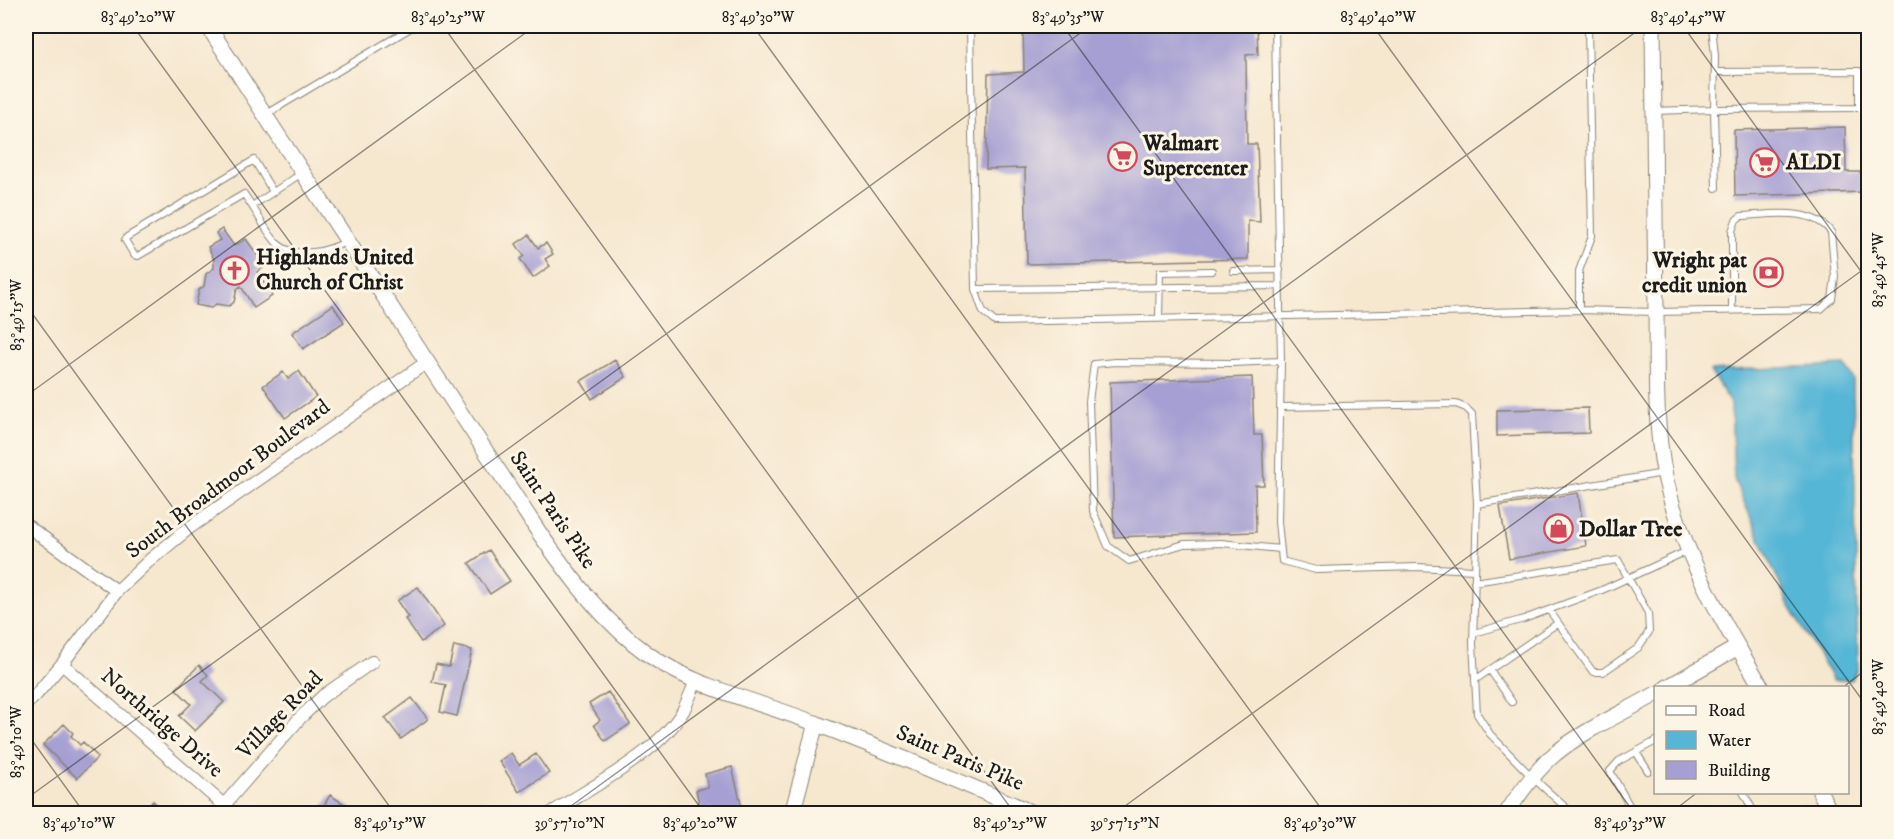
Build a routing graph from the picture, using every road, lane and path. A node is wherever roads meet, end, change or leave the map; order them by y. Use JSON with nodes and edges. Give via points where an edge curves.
{"nodes":[{"id":1,"x":208,"y":26,"type":"edge"},
{"id":2,"x":414,"y":26,"type":"edge"},
{"id":3,"x":970,"y":26,"type":"edge"},
{"id":4,"x":1275,"y":26,"type":"edge"},
{"id":5,"x":1588,"y":26,"type":"edge"},
{"id":6,"x":1653,"y":26,"type":"edge"},
{"id":7,"x":1712,"y":26,"type":"edge"},
{"id":8,"x":404,"y":28,"type":"edge"},
{"id":9,"x":1715,"y":72,"type":"junction"},
{"id":10,"x":1714,"y":109,"type":"junction"},
{"id":11,"x":1654,"y":111,"type":"junction"},
{"id":12,"x":265,"y":115,"type":"junction"},
{"id":13,"x":302,"y":172,"type":"junction"},
{"id":14,"x":1716,"y":188,"type":"dead end"},
{"id":15,"x":273,"y":192,"type":"junction"},
{"id":16,"x":252,"y":206,"type":"junction"},
{"id":17,"x":347,"y":241,"type":"junction"},
{"id":18,"x":1280,"y":270,"type":"junction"},
{"id":19,"x":1212,"y":271,"type":"dead end"},
{"id":20,"x":1233,"y":271,"type":"dead end"},
{"id":21,"x":1280,"y":286,"type":"junction"},
{"id":22,"x":1160,"y":287,"type":"junction"},
{"id":23,"x":975,"y":289,"type":"junction"},
{"id":24,"x":1579,"y":309,"type":"junction"},
{"id":25,"x":1732,"y":311,"type":"junction"},
{"id":26,"x":1656,"y":312,"type":"junction"},
{"id":27,"x":1281,"y":316,"type":"junction"},
{"id":28,"x":1159,"y":318,"type":"junction"},
{"id":29,"x":1281,"y":361,"type":"junction"},
{"id":30,"x":427,"y":362,"type":"junction"},
{"id":31,"x":1281,"y":407,"type":"junction"},
{"id":32,"x":1665,"y":473,"type":"junction"},
{"id":33,"x":1477,"y":504,"type":"junction"},
{"id":34,"x":26,"y":525,"type":"edge"},
{"id":35,"x":1280,"y":549,"type":"junction"},
{"id":36,"x":1688,"y":550,"type":"junction"},
{"id":37,"x":1474,"y":570,"type":"junction"},
{"id":38,"x":1628,"y":578,"type":"junction"},
{"id":39,"x":1474,"y":582,"type":"junction"},
{"id":40,"x":117,"y":591,"type":"junction"},
{"id":41,"x":1549,"y":610,"type":"junction"},
{"id":42,"x":1558,"y":622,"type":"junction"},
{"id":43,"x":1474,"y":633,"type":"junction"},
{"id":44,"x":1738,"y":646,"type":"junction"},
{"id":45,"x":372,"y":662,"type":"dead end"},
{"id":46,"x":62,"y":664,"type":"junction"},
{"id":47,"x":1490,"y":670,"type":"junction"},
{"id":48,"x":1475,"y":680,"type":"junction"},
{"id":49,"x":696,"y":681,"type":"junction"},
{"id":50,"x":1668,"y":686,"type":"edge"},
{"id":51,"x":1760,"y":686,"type":"edge"},
{"id":52,"x":1654,"y":695,"type":"edge"},
{"id":53,"x":1512,"y":702,"type":"dead end"},
{"id":54,"x":26,"y":705,"type":"edge"},
{"id":55,"x":816,"y":723,"type":"junction"},
{"id":56,"x":1654,"y":742,"type":"edge"},
{"id":57,"x":1636,"y":752,"type":"junction"},
{"id":58,"x":1648,"y":771,"type":"dead end"},
{"id":59,"x":1532,"y":777,"type":"junction"},
{"id":60,"x":1744,"y":794,"type":"edge"},
{"id":61,"x":229,"y":809,"type":"edge"},
{"id":62,"x":550,"y":813,"type":"edge"},
{"id":63,"x":792,"y":813,"type":"edge"},
{"id":64,"x":1035,"y":813,"type":"edge"},
{"id":65,"x":1506,"y":813,"type":"edge"},
{"id":66,"x":1573,"y":813,"type":"edge"},
{"id":67,"x":1634,"y":813,"type":"edge"},
{"id":68,"x":1755,"y":813,"type":"edge"}],
"edges":[{"from":1,"to":12,"type":"street","name":"Saint Paris Pike"},
{"from":2,"to":8,"type":"lane"},
{"from":3,"to":23,"type":"lane"},
{"from":4,"to":18,"type":"lane"},
{"from":5,"to":24,"type":"lane","via":[[1592,236],[1579,271]]},
{"from":6,"to":11,"type":"street"},
{"from":7,"to":9,"type":"lane"},
{"from":8,"to":12,"type":"lane"},
{"from":9,"to":10,"type":"lane"},
{"from":9,"to":10,"type":"lane","via":[[1859,71],[1859,108]]},
{"from":10,"to":11,"type":"lane"},
{"from":10,"to":14,"type":"lane"},
{"from":11,"to":26,"type":"street"},
{"from":12,"to":13,"type":"street","name":"Saint Paris Pike"},
{"from":13,"to":15,"type":"lane"},
{"from":13,"to":17,"type":"street","name":"Saint Paris Pike"},
{"from":15,"to":16,"type":"lane"},
{"from":15,"to":16,"type":"lane","via":[[254,160],[125,240],[134,255],[142,255],[244,194]]},
{"from":16,"to":17,"type":"lane","via":[[275,240],[286,249],[320,251]]},
{"from":17,"to":30,"type":"street","name":"Saint Paris Pike"},
{"from":18,"to":20,"type":"lane"},
{"from":18,"to":21,"type":"lane"},
{"from":19,"to":22,"type":"lane","via":[[1160,272]]},
{"from":21,"to":22,"type":"lane"},
{"from":21,"to":27,"type":"lane"},
{"from":22,"to":23,"type":"lane"},
{"from":22,"to":28,"type":"lane"},
{"from":23,"to":28,"type":"lane","via":[[983,312],[995,322]]},
{"from":24,"to":26,"type":"lane"},
{"from":24,"to":27,"type":"lane"},
{"from":25,"to":25,"type":"lane","via":[[1826,306],[1832,299],[1835,278],[1828,228],[1793,214],[1741,216],[1736,220],[1732,231]]},
{"from":25,"to":26,"type":"lane"},
{"from":26,"to":32,"type":"street","via":[[1659,430]]},
{"from":27,"to":28,"type":"lane"},
{"from":27,"to":29,"type":"lane"},
{"from":29,"to":31,"type":"lane"},
{"from":29,"to":35,"type":"lane","via":[[1094,364],[1089,401],[1093,511],[1108,546],[1129,561],[1185,544]]},
{"from":30,"to":40,"type":"street","name":"South Broadmoor Boulevard","via":[[189,528]]},
{"from":30,"to":49,"type":"street","name":"Saint Paris Pike","via":[[540,534],[595,607],[649,654]]},
{"from":31,"to":33,"type":"lane","via":[[1456,404],[1466,408],[1472,414]]},
{"from":31,"to":35,"type":"lane"},
{"from":32,"to":33,"type":"lane"},
{"from":32,"to":36,"type":"street"},
{"from":33,"to":37,"type":"lane"},
{"from":34,"to":40,"type":"street"},
{"from":35,"to":37,"type":"lane","via":[[1282,561],[1316,570]]},
{"from":36,"to":38,"type":"lane"},
{"from":36,"to":44,"type":"street"},
{"from":37,"to":39,"type":"lane"},
{"from":38,"to":39,"type":"lane","via":[[1617,560]]},
{"from":38,"to":41,"type":"lane"},
{"from":38,"to":42,"type":"lane","via":[[1648,613],[1649,632],[1638,648],[1603,672],[1593,672]]},
{"from":39,"to":43,"type":"lane"},
{"from":40,"to":46,"type":"street","name":"South Broadmoor Boulevard"},
{"from":41,"to":42,"type":"lane"},
{"from":41,"to":43,"type":"lane"},
{"from":42,"to":47,"type":"lane"},
{"from":43,"to":48,"type":"lane"},
{"from":44,"to":50,"type":"street"},
{"from":44,"to":51,"type":"street"},
{"from":45,"to":61,"type":"street","name":"Village Road","via":[[323,696],[300,718]]},
{"from":46,"to":54,"type":"street","name":"South Broadmoor Boulevard"},
{"from":46,"to":61,"type":"street","name":"Northridge Drive"},
{"from":47,"to":48,"type":"lane"},
{"from":47,"to":53,"type":"lane"},
{"from":48,"to":59,"type":"lane","via":[[1477,714],[1490,734]]},
{"from":49,"to":55,"type":"street","name":"Saint Paris Pike"},
{"from":49,"to":62,"type":"street","via":[[682,711],[656,744]]},
{"from":52,"to":59,"type":"street","via":[[1571,742]]},
{"from":55,"to":63,"type":"street"},
{"from":55,"to":64,"type":"street","name":"Saint Paris Pike"},
{"from":56,"to":57,"type":"lane"},
{"from":57,"to":58,"type":"lane"},
{"from":57,"to":67,"type":"lane","via":[[1610,771]]},
{"from":59,"to":65,"type":"street"},
{"from":59,"to":66,"type":"lane"},
{"from":60,"to":68,"type":"lane"}]}
